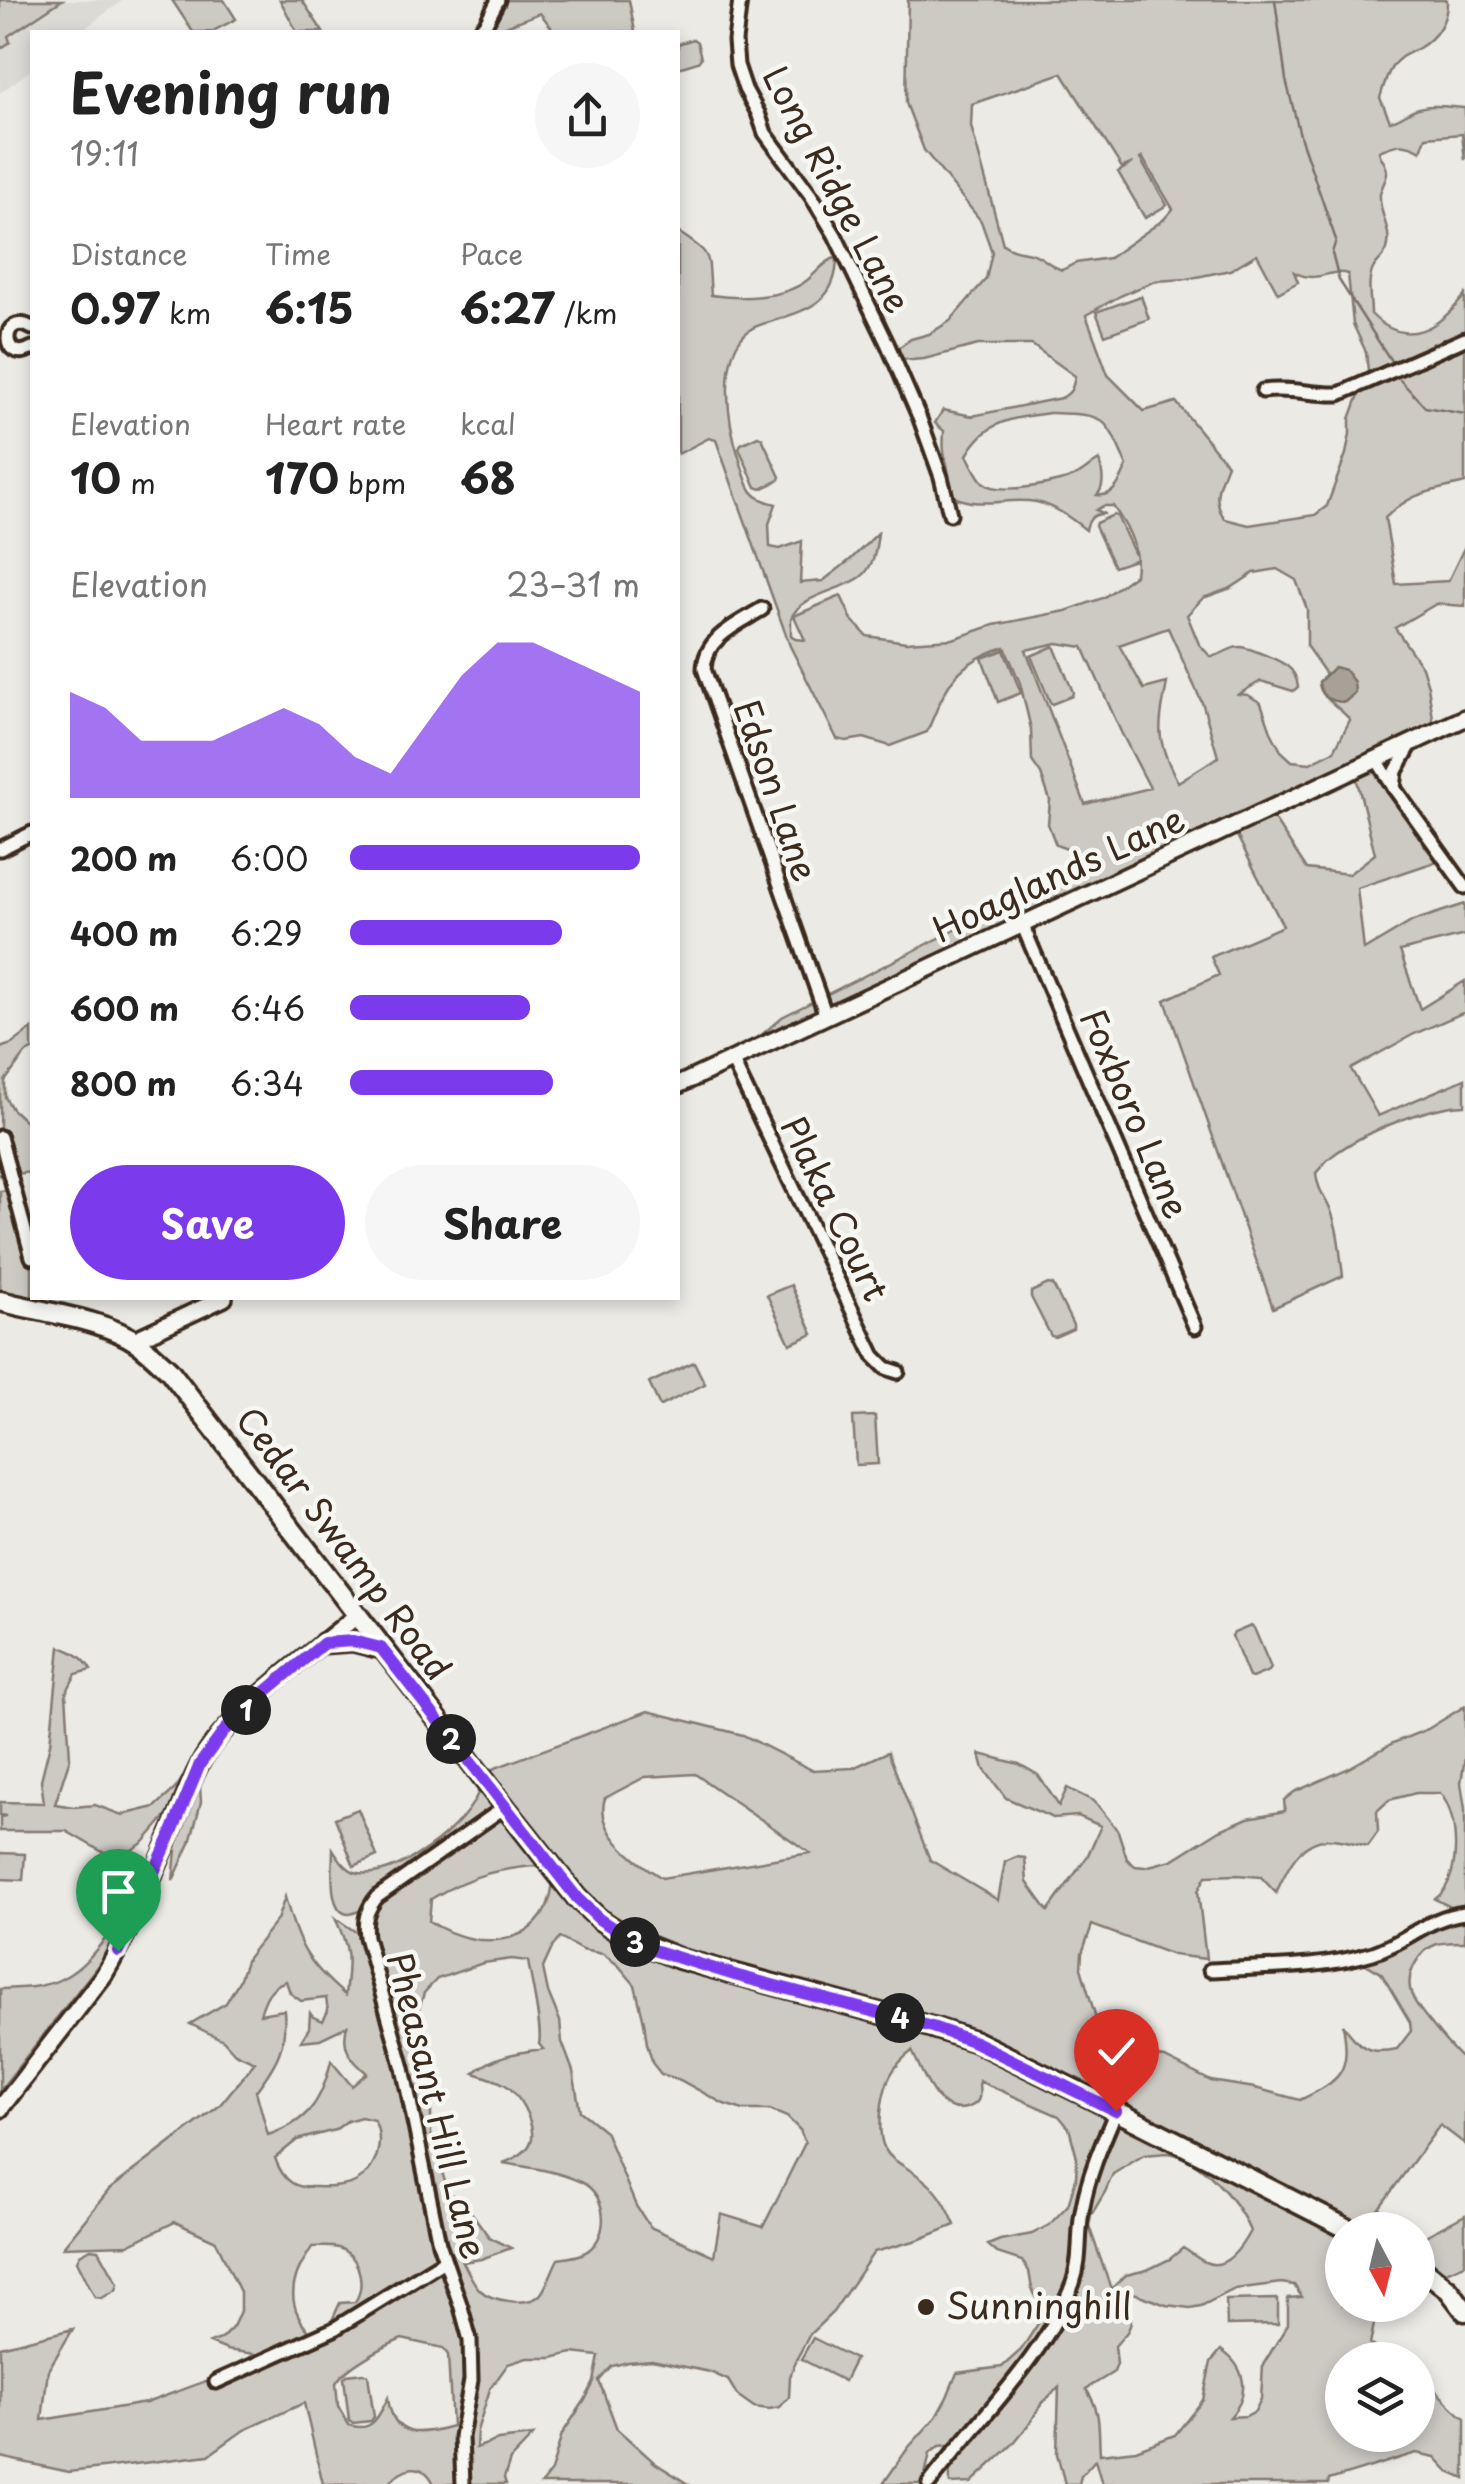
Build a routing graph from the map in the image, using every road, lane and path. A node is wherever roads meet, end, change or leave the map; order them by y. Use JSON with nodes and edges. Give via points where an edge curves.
{"nodes":[{"id":1,"x":498,"y":0,"type":"edge"},
{"id":2,"x":740,"y":0,"type":"edge"},
{"id":3,"x":480,"y":30,"type":"edge"},
{"id":4,"x":30,"y":327,"type":"edge"},
{"id":5,"x":1465,"y":339,"type":"edge"},
{"id":6,"x":5,"y":346,"type":"edge"},
{"id":7,"x":30,"y":349,"type":"edge"},
{"id":8,"x":1263,"y":391,"type":"dead end"},
{"id":9,"x":950,"y":514,"type":"dead end"},
{"id":10,"x":762,"y":608,"type":"dead end"},
{"id":11,"x":1465,"y":718,"type":"edge"},
{"id":12,"x":1414,"y":740,"type":"junction"},
{"id":13,"x":1376,"y":758,"type":"junction"},
{"id":14,"x":1394,"y":788,"type":"junction"},
{"id":15,"x":30,"y":834,"type":"edge"},
{"id":16,"x":0,"y":849,"type":"edge"},
{"id":17,"x":1465,"y":888,"type":"edge"},
{"id":18,"x":1022,"y":924,"type":"junction"},
{"id":19,"x":826,"y":1016,"type":"junction"},
{"id":20,"x":732,"y":1060,"type":"junction"},
{"id":21,"x":680,"y":1084,"type":"edge"},
{"id":22,"x":0,"y":1136,"type":"edge"},
{"id":23,"x":30,"y":1249,"type":"edge"},
{"id":24,"x":220,"y":1300,"type":"edge"},
{"id":25,"x":0,"y":1301,"type":"edge"},
{"id":26,"x":44,"y":1304,"type":"edge"},
{"id":27,"x":1194,"y":1327,"type":"dead end"},
{"id":28,"x":134,"y":1340,"type":"junction"},
{"id":29,"x":898,"y":1372,"type":"dead end"},
{"id":30,"x":356,"y":1616,"type":"junction"},
{"id":31,"x":324,"y":1643,"type":"junction"},
{"id":32,"x":381,"y":1648,"type":"junction"},
{"id":33,"x":504,"y":1807,"type":"junction"},
{"id":34,"x":1465,"y":1913,"type":"edge"},
{"id":35,"x":1210,"y":1970,"type":"dead end"},
{"id":36,"x":0,"y":2108,"type":"edge"},
{"id":37,"x":1116,"y":2111,"type":"junction"},
{"id":38,"x":1325,"y":2217,"type":"edge"},
{"id":39,"x":444,"y":2261,"type":"junction"},
{"id":40,"x":1435,"y":2279,"type":"edge"},
{"id":41,"x":1465,"y":2311,"type":"edge"},
{"id":42,"x":216,"y":2382,"type":"dead end"},
{"id":43,"x":464,"y":2484,"type":"edge"},
{"id":44,"x":928,"y":2484,"type":"edge"}],
"edges":[{"from":1,"to":3,"type":"street"},
{"from":2,"to":9,"type":"street","name":"Long Ridge Lane","via":[[735,41],[744,89],[764,133],[812,197],[886,340]]},
{"from":4,"to":6,"type":"street","via":[[14,325]]},
{"from":5,"to":8,"type":"street","via":[[1340,394]]},
{"from":6,"to":7,"type":"street"},
{"from":10,"to":19,"type":"street","name":"Edson Lane","via":[[712,642],[704,669]]},
{"from":11,"to":12,"type":"street","name":"Hoaglands Lane"},
{"from":12,"to":13,"type":"street","name":"Hoaglands Lane"},
{"from":12,"to":14,"type":"street"},
{"from":13,"to":14,"type":"street"},
{"from":13,"to":18,"type":"street","name":"Hoaglands Lane"},
{"from":14,"to":17,"type":"street"},
{"from":15,"to":16,"type":"street"},
{"from":18,"to":19,"type":"street","name":"Hoaglands Lane"},
{"from":18,"to":27,"type":"street","name":"Foxboro Lane"},
{"from":19,"to":20,"type":"street","name":"Hoaglands Lane"},
{"from":20,"to":21,"type":"street","name":"Hoaglands Lane"},
{"from":20,"to":29,"type":"street","name":"Plaka Court","via":[[874,1356]]},
{"from":22,"to":23,"type":"street"},
{"from":24,"to":28,"type":"street"},
{"from":25,"to":26,"type":"main road","name":"Cedar Swamp Road"},
{"from":26,"to":28,"type":"main road","name":"Cedar Swamp Road"},
{"from":28,"to":30,"type":"main road","name":"Cedar Swamp Road","via":[[168,1370]]},
{"from":30,"to":31,"type":"street"},
{"from":30,"to":32,"type":"main road","name":"Cedar Swamp Road"},
{"from":31,"to":32,"type":"main road"},
{"from":31,"to":36,"type":"street","via":[[213,1744],[118,1951]]},
{"from":32,"to":33,"type":"main road","name":"Cedar Swamp Road"},
{"from":33,"to":37,"type":"main road","name":"Cedar Swamp Road","via":[[577,1898],[628,1938],[680,1959],[975,2042]]},
{"from":33,"to":39,"type":"street","name":"Pheasant Hill Lane","via":[[377,1898],[364,1922]]},
{"from":34,"to":35,"type":"street","via":[[1347,1960]]},
{"from":37,"to":38,"type":"main road","name":"Cedar Swamp Road"},
{"from":37,"to":44,"type":"street","via":[[1086,2194],[1074,2279],[1062,2307],[1016,2377]]},
{"from":39,"to":42,"type":"street","via":[[334,2329]]},
{"from":39,"to":43,"type":"street","name":"Pheasant Hill Lane","via":[[472,2360],[461,2438]]},
{"from":40,"to":41,"type":"main road"}]}
